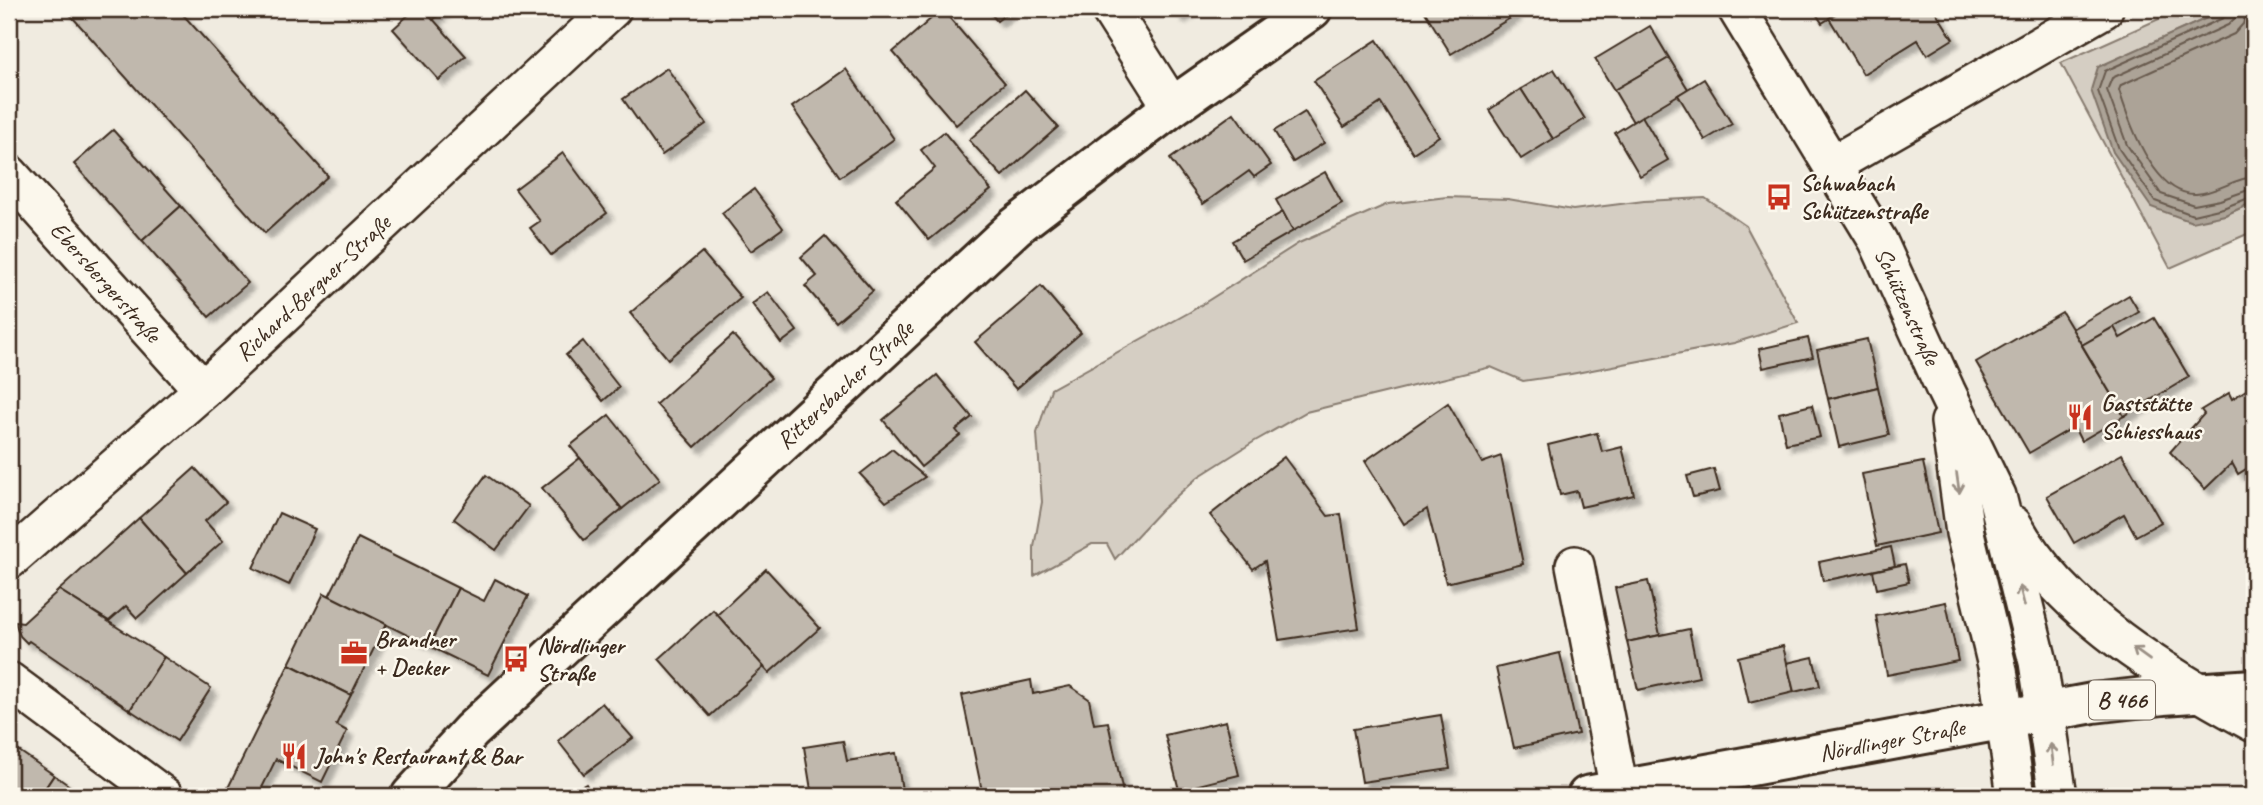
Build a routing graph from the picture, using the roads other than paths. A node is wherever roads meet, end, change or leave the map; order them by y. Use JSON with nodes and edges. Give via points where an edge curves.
{"nodes":[{"id":1,"x":612,"y":9,"type":"edge"},
{"id":2,"x":1110,"y":9,"type":"edge"},
{"id":3,"x":1312,"y":9,"type":"edge"},
{"id":4,"x":1737,"y":9,"type":"edge"},
{"id":5,"x":2104,"y":9,"type":"edge"},
{"id":6,"x":1172,"y":107,"type":"junction"},
{"id":7,"x":1832,"y":165,"type":"junction"},
{"id":8,"x":9,"y":174,"type":"edge"},
{"id":9,"x":203,"y":390,"type":"junction"},
{"id":10,"x":1946,"y":391,"type":"junction"},
{"id":11,"x":1997,"y":496,"type":"junction"},
{"id":12,"x":9,"y":560,"type":"edge"},
{"id":13,"x":1575,"y":565,"type":"dead end"},
{"id":14,"x":9,"y":681,"type":"edge"},
{"id":15,"x":2254,"y":689,"type":"edge"},
{"id":16,"x":2197,"y":692,"type":"junction"},
{"id":17,"x":2047,"y":712,"type":"junction"},
{"id":18,"x":2007,"y":720,"type":"junction"},
{"id":19,"x":2254,"y":723,"type":"edge"},
{"id":20,"x":1603,"y":793,"type":"edge"},
{"id":21,"x":164,"y":796,"type":"edge"},
{"id":22,"x":411,"y":796,"type":"edge"},
{"id":23,"x":2016,"y":796,"type":"edge"},
{"id":24,"x":2058,"y":796,"type":"edge"}],
"edges":[{"from":1,"to":9,"type":"street","name":"Richard-Bergner-Straße"},
{"from":2,"to":6,"type":"street"},
{"from":3,"to":6,"type":"main road","name":"Rittersbacher Straße"},
{"from":4,"to":7,"type":"street","name":"Schützenstraße"},
{"from":5,"to":7,"type":"street"},
{"from":6,"to":22,"type":"main road","name":"Rittersbacher Straße","via":[[1015,227],[471,731]]},
{"from":7,"to":10,"type":"street","name":"Schützenstraße","via":[[1878,241]]},
{"from":8,"to":9,"type":"street","name":"Ebersbergerstraße"},
{"from":9,"to":12,"type":"street","name":"Richard-Bergner-Straße"},
{"from":10,"to":11,"type":"street","name":"Schützenstraße"},
{"from":10,"to":18,"type":"street","name":"Schützenstraße","one_way":true,"via":[[1965,533]]},
{"from":16,"to":11,"type":"street","name":"Schützenstraße","one_way":true,"via":[[2078,606],[2025,546]]},
{"from":17,"to":11,"type":"street","name":"Schützenstraße","one_way":true},
{"from":13,"to":20,"type":"street"},
{"from":14,"to":21,"type":"street"},
{"from":15,"to":16,"type":"main road","name":"Nördlinger Straße","number":"B 466"},
{"from":16,"to":17,"type":"main road","name":"Nördlinger Straße","number":"B 466"},
{"from":16,"to":19,"type":"street"},
{"from":17,"to":18,"type":"main road","name":"Nördlinger Straße","number":"B 466"},
{"from":24,"to":17,"type":"street","name":"Schützenstraße","one_way":true},
{"from":18,"to":20,"type":"main road","name":"Nördlinger Straße","number":"B 466"},
{"from":18,"to":23,"type":"street","name":"Schützenstraße"}]}
